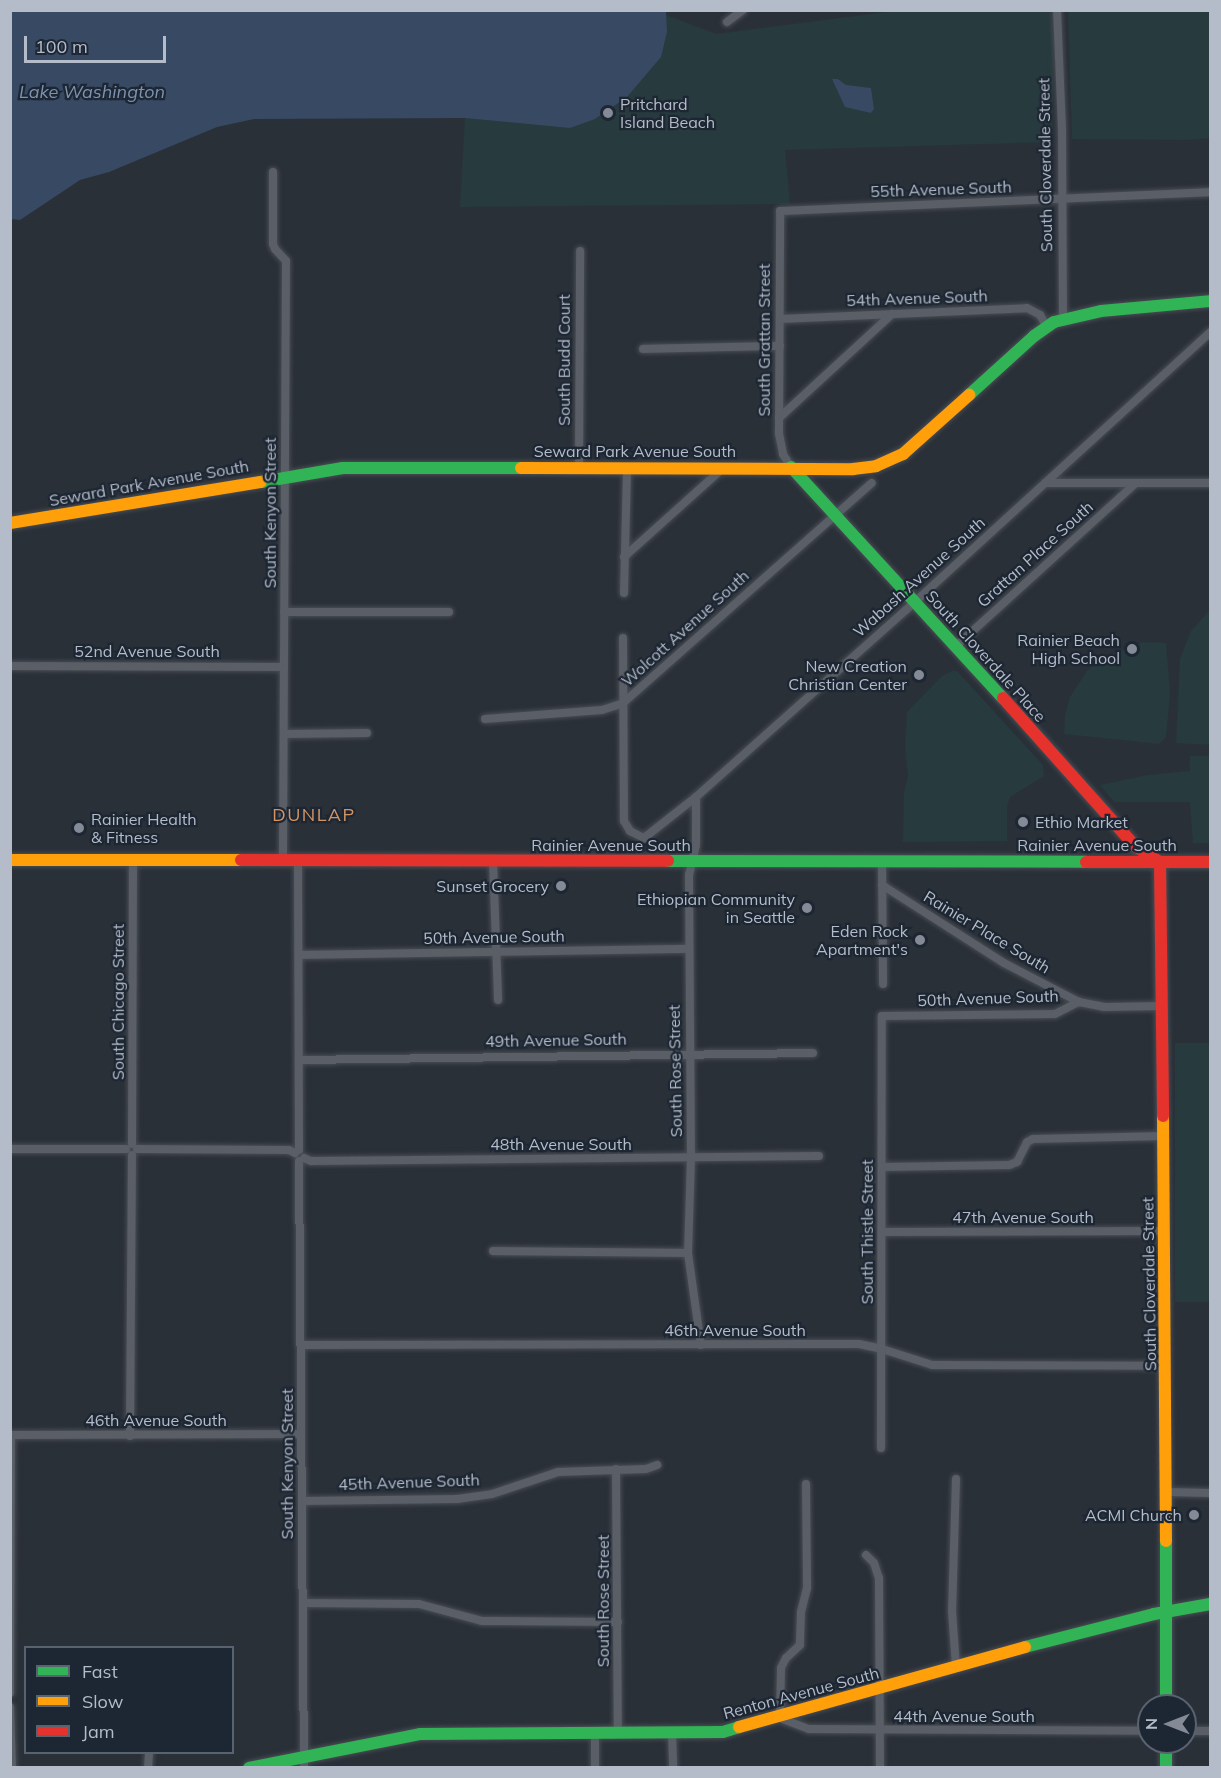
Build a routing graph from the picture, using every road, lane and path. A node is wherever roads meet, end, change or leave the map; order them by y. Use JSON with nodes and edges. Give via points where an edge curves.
{"nodes":[{"id":1,"x":743,"y":10,"type":"edge"},
{"id":2,"x":1057,"y":10,"type":"edge"},
{"id":3,"x":727,"y":22,"type":"dead end"},
{"id":4,"x":273,"y":172,"type":"dead end"},
{"id":5,"x":1210,"y":192,"type":"edge"},
{"id":6,"x":1062,"y":199,"type":"junction"},
{"id":7,"x":780,"y":211,"type":"joint"},
{"id":8,"x":580,"y":251,"type":"dead end"},
{"id":9,"x":1210,"y":301,"type":"edge"},
{"id":10,"x":892,"y":314,"type":"junction"},
{"id":11,"x":780,"y":319,"type":"junction"},
{"id":12,"x":1063,"y":319,"type":"junction"},
{"id":13,"x":1047,"y":327,"type":"junction"},
{"id":14,"x":1210,"y":332,"type":"edge"},
{"id":15,"x":780,"y":346,"type":"junction"},
{"id":16,"x":643,"y":349,"type":"dead end"},
{"id":17,"x":779,"y":418,"type":"junction"},
{"id":18,"x":791,"y":467,"type":"junction"},
{"id":19,"x":579,"y":468,"type":"junction"},
{"id":20,"x":627,"y":468,"type":"junction"},
{"id":21,"x":723,"y":468,"type":"junction"},
{"id":22,"x":285,"y":476,"type":"junction"},
{"id":23,"x":872,"y":483,"type":"dead end"},
{"id":24,"x":1045,"y":483,"type":"junction"},
{"id":25,"x":1136,"y":483,"type":"junction"},
{"id":26,"x":1210,"y":483,"type":"edge"},
{"id":27,"x":836,"y":514,"type":"junction"},
{"id":28,"x":10,"y":523,"type":"edge"},
{"id":29,"x":624,"y":557,"type":"junction"},
{"id":30,"x":624,"y":593,"type":"dead end"},
{"id":31,"x":915,"y":602,"type":"junction"},
{"id":32,"x":284,"y":612,"type":"junction"},
{"id":33,"x":449,"y":612,"type":"dead end"},
{"id":34,"x":623,"y":638,"type":"dead end"},
{"id":35,"x":955,"y":647,"type":"junction"},
{"id":36,"x":10,"y":666,"type":"edge"},
{"id":37,"x":284,"y":667,"type":"junction"},
{"id":38,"x":623,"y":703,"type":"junction"},
{"id":39,"x":485,"y":719,"type":"dead end"},
{"id":40,"x":367,"y":733,"type":"dead end"},
{"id":41,"x":284,"y":734,"type":"junction"},
{"id":42,"x":696,"y":797,"type":"junction"},
{"id":43,"x":10,"y":860,"type":"edge"},
{"id":44,"x":133,"y":860,"type":"junction"},
{"id":45,"x":283,"y":861,"type":"junction"},
{"id":46,"x":298,"y":861,"type":"junction"},
{"id":47,"x":493,"y":861,"type":"junction"},
{"id":48,"x":882,"y":861,"type":"junction"},
{"id":49,"x":692,"y":862,"type":"junction"},
{"id":50,"x":1160,"y":862,"type":"junction"},
{"id":51,"x":1210,"y":862,"type":"edge"},
{"id":52,"x":882,"y":885,"type":"junction"},
{"id":53,"x":689,"y":949,"type":"junction"},
{"id":54,"x":496,"y":951,"type":"junction"},
{"id":55,"x":299,"y":955,"type":"junction"},
{"id":56,"x":883,"y":984,"type":"dead end"},
{"id":57,"x":498,"y":1000,"type":"dead end"},
{"id":58,"x":1079,"y":1002,"type":"junction"},
{"id":59,"x":1163,"y":1006,"type":"junction"},
{"id":60,"x":882,"y":1016,"type":"joint"},
{"id":61,"x":690,"y":1053,"type":"junction"},
{"id":62,"x":813,"y":1053,"type":"dead end"},
{"id":63,"x":300,"y":1060,"type":"junction"},
{"id":64,"x":1164,"y":1136,"type":"junction"},
{"id":65,"x":10,"y":1149,"type":"edge"},
{"id":66,"x":132,"y":1149,"type":"junction"},
{"id":67,"x":300,"y":1155,"type":"junction"},
{"id":68,"x":819,"y":1156,"type":"dead end"},
{"id":69,"x":691,"y":1158,"type":"junction"},
{"id":70,"x":882,"y":1167,"type":"junction"},
{"id":71,"x":1164,"y":1231,"type":"junction"},
{"id":72,"x":882,"y":1232,"type":"junction"},
{"id":73,"x":493,"y":1251,"type":"dead end"},
{"id":74,"x":688,"y":1253,"type":"junction"},
{"id":75,"x":301,"y":1345,"type":"junction"},
{"id":76,"x":701,"y":1345,"type":"junction"},
{"id":77,"x":882,"y":1348,"type":"junction"},
{"id":78,"x":1166,"y":1366,"type":"junction"},
{"id":79,"x":301,"y":1434,"type":"junction"},
{"id":80,"x":11,"y":1435,"type":"edge"},
{"id":81,"x":130,"y":1436,"type":"junction"},
{"id":82,"x":882,"y":1449,"type":"dead end"},
{"id":83,"x":657,"y":1466,"type":"dead end"},
{"id":84,"x":616,"y":1469,"type":"junction"},
{"id":85,"x":956,"y":1479,"type":"dead end"},
{"id":86,"x":806,"y":1484,"type":"dead end"},
{"id":87,"x":1166,"y":1492,"type":"junction"},
{"id":88,"x":1210,"y":1493,"type":"edge"},
{"id":89,"x":302,"y":1501,"type":"junction"},
{"id":90,"x":866,"y":1555,"type":"dead end"},
{"id":91,"x":11,"y":1569,"type":"edge"},
{"id":92,"x":303,"y":1603,"type":"junction"},
{"id":93,"x":1210,"y":1604,"type":"edge"},
{"id":94,"x":1166,"y":1611,"type":"junction"},
{"id":95,"x":618,"y":1622,"type":"junction"},
{"id":96,"x":956,"y":1667,"type":"junction"},
{"id":97,"x":878,"y":1689,"type":"junction"},
{"id":98,"x":10,"y":1693,"type":"edge"},
{"id":99,"x":1166,"y":1694,"type":"edge"},
{"id":100,"x":10,"y":1707,"type":"edge"},
{"id":101,"x":780,"y":1718,"type":"junction"},
{"id":102,"x":879,"y":1730,"type":"junction"},
{"id":103,"x":1137,"y":1731,"type":"edge"},
{"id":104,"x":672,"y":1732,"type":"junction"},
{"id":105,"x":595,"y":1733,"type":"junction"},
{"id":106,"x":618,"y":1733,"type":"junction"},
{"id":107,"x":304,"y":1762,"type":"edge"},
{"id":108,"x":12,"y":1767,"type":"edge"},
{"id":109,"x":249,"y":1767,"type":"edge"},
{"id":110,"x":595,"y":1767,"type":"edge"},
{"id":111,"x":673,"y":1767,"type":"edge"},
{"id":112,"x":880,"y":1767,"type":"edge"}],
"edges":[{"from":1,"to":3,"type":"street"},
{"from":2,"to":6,"type":"street","name":"South Cloverdale Street"},
{"from":4,"to":22,"type":"street","name":"South Kenyon Street","via":[[273,244],[286,261]]},
{"from":5,"to":6,"type":"street","name":"55th Avenue South"},
{"from":6,"to":7,"type":"street","name":"55th Avenue South"},
{"from":6,"to":12,"type":"street","name":"South Cloverdale Street"},
{"from":7,"to":11,"type":"street","name":"South Grattan Street"},
{"from":8,"to":19,"type":"street","name":"South Budd Court"},
{"from":9,"to":12,"type":"main road","name":"Seward Park Avenue South","via":[[1101,311]]},
{"from":10,"to":11,"type":"street","name":"54th Avenue South"},
{"from":10,"to":13,"type":"street","name":"54th Avenue South","via":[[1027,308],[1040,315]]},
{"from":10,"to":17,"type":"street"},
{"from":11,"to":15,"type":"street","name":"South Grattan Street"},
{"from":12,"to":13,"type":"main road","name":"Seward Park Avenue South"},
{"from":13,"to":18,"type":"main road","name":"Seward Park Avenue South","via":[[895,459],[864,468]]},
{"from":14,"to":24,"type":"street","name":"Wabash Avenue South"},
{"from":15,"to":16,"type":"street"},
{"from":15,"to":17,"type":"street","name":"South Grattan Street"},
{"from":17,"to":18,"type":"street","name":"South Grattan Street","via":[[780,446]]},
{"from":18,"to":21,"type":"main road","name":"Seward Park Avenue South"},
{"from":18,"to":27,"type":"main road","name":"South Cloverdale Place"},
{"from":19,"to":20,"type":"main road","name":"Seward Park Avenue South"},
{"from":19,"to":22,"type":"main road","name":"Seward Park Avenue South","via":[[361,467]]},
{"from":20,"to":21,"type":"main road","name":"Seward Park Avenue South"},
{"from":20,"to":29,"type":"street"},
{"from":21,"to":29,"type":"street"},
{"from":22,"to":28,"type":"main road","name":"Seward Park Avenue South"},
{"from":22,"to":32,"type":"street","name":"South Kenyon Street"},
{"from":23,"to":27,"type":"street","name":"Wolcott Avenue South"},
{"from":24,"to":25,"type":"street"},
{"from":24,"to":31,"type":"street","name":"Wabash Avenue South"},
{"from":25,"to":26,"type":"street"},
{"from":25,"to":35,"type":"street","name":"Grattan Place South"},
{"from":27,"to":31,"type":"main road","name":"South Cloverdale Place"},
{"from":27,"to":38,"type":"street","name":"Wolcott Avenue South"},
{"from":29,"to":30,"type":"street"},
{"from":31,"to":35,"type":"main road","name":"South Cloverdale Place"},
{"from":31,"to":42,"type":"street","name":"Wabash Avenue South"},
{"from":32,"to":33,"type":"street"},
{"from":32,"to":37,"type":"street","name":"South Kenyon Street"},
{"from":34,"to":38,"type":"street"},
{"from":35,"to":50,"type":"main road","name":"South Cloverdale Place","via":[[1135,846]]},
{"from":36,"to":37,"type":"street","name":"52nd Avenue South"},
{"from":37,"to":41,"type":"street","name":"South Kenyon Street"},
{"from":38,"to":39,"type":"street","name":"Wolcott Avenue South","via":[[602,710]]},
{"from":38,"to":42,"type":"street","name":"Wabash Avenue South","via":[[624,821],[630,831],[644,838]]},
{"from":40,"to":41,"type":"street"},
{"from":41,"to":45,"type":"street","name":"South Kenyon Street"},
{"from":42,"to":49,"type":"street","name":"South Rose Street"},
{"from":43,"to":44,"type":"main road","name":"Rainier Avenue South"},
{"from":44,"to":45,"type":"main road","name":"Rainier Avenue South"},
{"from":44,"to":66,"type":"street","name":"South Chicago Street"},
{"from":45,"to":46,"type":"main road","name":"Rainier Avenue South"},
{"from":46,"to":47,"type":"main road","name":"Rainier Avenue South"},
{"from":46,"to":55,"type":"street","name":"South Kenyon Street"},
{"from":47,"to":49,"type":"main road","name":"Rainier Avenue South"},
{"from":47,"to":54,"type":"street"},
{"from":48,"to":49,"type":"main road","name":"Rainier Avenue South"},
{"from":48,"to":50,"type":"main road","name":"Rainier Avenue South"},
{"from":48,"to":52,"type":"street"},
{"from":49,"to":53,"type":"street","name":"South Rose Street"},
{"from":50,"to":51,"type":"main road","name":"Rainier Avenue South"},
{"from":50,"to":59,"type":"main road","name":"South Cloverdale Street"},
{"from":52,"to":56,"type":"street"},
{"from":52,"to":58,"type":"street","name":"Rainier Place South","via":[[1004,963]]},
{"from":53,"to":54,"type":"street","name":"50th Avenue South"},
{"from":53,"to":61,"type":"street","name":"South Rose Street"},
{"from":54,"to":55,"type":"street","name":"50th Avenue South"},
{"from":54,"to":57,"type":"street"},
{"from":55,"to":63,"type":"street","name":"South Kenyon Street"},
{"from":58,"to":59,"type":"street","name":"50th Avenue South"},
{"from":58,"to":60,"type":"street","name":"50th Avenue South","via":[[1055,1014]]},
{"from":59,"to":64,"type":"main road","name":"South Cloverdale Street"},
{"from":60,"to":70,"type":"street","name":"South Thistle Street"},
{"from":61,"to":62,"type":"street","name":"49th Avenue South"},
{"from":61,"to":63,"type":"street","name":"49th Avenue South"},
{"from":61,"to":69,"type":"street","name":"South Rose Street"},
{"from":63,"to":67,"type":"street","name":"South Kenyon Street"},
{"from":64,"to":70,"type":"street","via":[[1033,1139],[1027,1142],[1017,1162],[1009,1165]]},
{"from":64,"to":71,"type":"main road","name":"South Cloverdale Street"},
{"from":65,"to":66,"type":"street","name":"48th Avenue South"},
{"from":66,"to":67,"type":"street","name":"48th Avenue South","via":[[289,1150]]},
{"from":66,"to":81,"type":"street","name":"South Chicago Street"},
{"from":67,"to":69,"type":"street","name":"48th Avenue South","via":[[311,1161]]},
{"from":67,"to":75,"type":"street","name":"South Kenyon Street"},
{"from":68,"to":69,"type":"street","name":"48th Avenue South"},
{"from":69,"to":74,"type":"street","name":"South Rose Street"},
{"from":70,"to":72,"type":"street","name":"South Thistle Street"},
{"from":71,"to":72,"type":"street","name":"47th Avenue South"},
{"from":71,"to":78,"type":"main road","name":"South Cloverdale Street"},
{"from":72,"to":77,"type":"street","name":"South Thistle Street"},
{"from":73,"to":74,"type":"street"},
{"from":74,"to":76,"type":"street","name":"South Rose Street"},
{"from":75,"to":76,"type":"street","name":"46th Avenue South"},
{"from":75,"to":79,"type":"street","name":"South Kenyon Street"},
{"from":76,"to":77,"type":"street","name":"46th Avenue South","via":[[859,1344]]},
{"from":77,"to":78,"type":"street","name":"46th Avenue South","via":[[932,1365]]},
{"from":77,"to":82,"type":"street","name":"South Thistle Street"},
{"from":78,"to":87,"type":"main road","name":"South Cloverdale Street"},
{"from":79,"to":81,"type":"street","name":"46th Avenue South"},
{"from":79,"to":89,"type":"street","name":"South Kenyon Street"},
{"from":80,"to":81,"type":"street","name":"46th Avenue South"},
{"from":80,"to":91,"type":"street"},
{"from":83,"to":84,"type":"street","name":"45th Avenue South"},
{"from":84,"to":89,"type":"street","name":"45th Avenue South","via":[[558,1472],[492,1494],[457,1499]]},
{"from":84,"to":95,"type":"street","name":"South Rose Street"},
{"from":85,"to":96,"type":"street","via":[[952,1611]]},
{"from":86,"to":101,"type":"street","via":[[807,1588],[801,1612],[800,1645],[781,1668]]},
{"from":87,"to":88,"type":"street"},
{"from":87,"to":94,"type":"main road","name":"South Cloverdale Street"},
{"from":89,"to":92,"type":"street","name":"South Kenyon Street"},
{"from":90,"to":97,"type":"street","via":[[874,1563],[879,1578]]},
{"from":91,"to":98,"type":"street"},
{"from":92,"to":95,"type":"street","via":[[419,1604],[496,1621]]},
{"from":92,"to":107,"type":"street","name":"South Kenyon Street"},
{"from":93,"to":94,"type":"main road","name":"Renton Avenue South"},
{"from":94,"to":96,"type":"main road","name":"Renton Avenue South"},
{"from":94,"to":99,"type":"main road","name":"South Cloverdale Street"},
{"from":95,"to":106,"type":"street","name":"South Rose Street"},
{"from":96,"to":97,"type":"main road","name":"Renton Avenue South"},
{"from":97,"to":101,"type":"main road","name":"Renton Avenue South"},
{"from":97,"to":102,"type":"street"},
{"from":100,"to":108,"type":"street"},
{"from":101,"to":102,"type":"street","name":"44th Avenue South","via":[[809,1729]]},
{"from":101,"to":104,"type":"main road","name":"Renton Avenue South","via":[[723,1732]]},
{"from":102,"to":103,"type":"street","name":"44th Avenue South"},
{"from":102,"to":112,"type":"street"},
{"from":104,"to":106,"type":"main road","name":"Renton Avenue South"},
{"from":104,"to":111,"type":"street"},
{"from":105,"to":106,"type":"main road","name":"Renton Avenue South"},
{"from":105,"to":107,"type":"main road","name":"Renton Avenue South","via":[[420,1734]]},
{"from":105,"to":110,"type":"street"},
{"from":107,"to":109,"type":"main road","name":"Renton Avenue South"}]}
